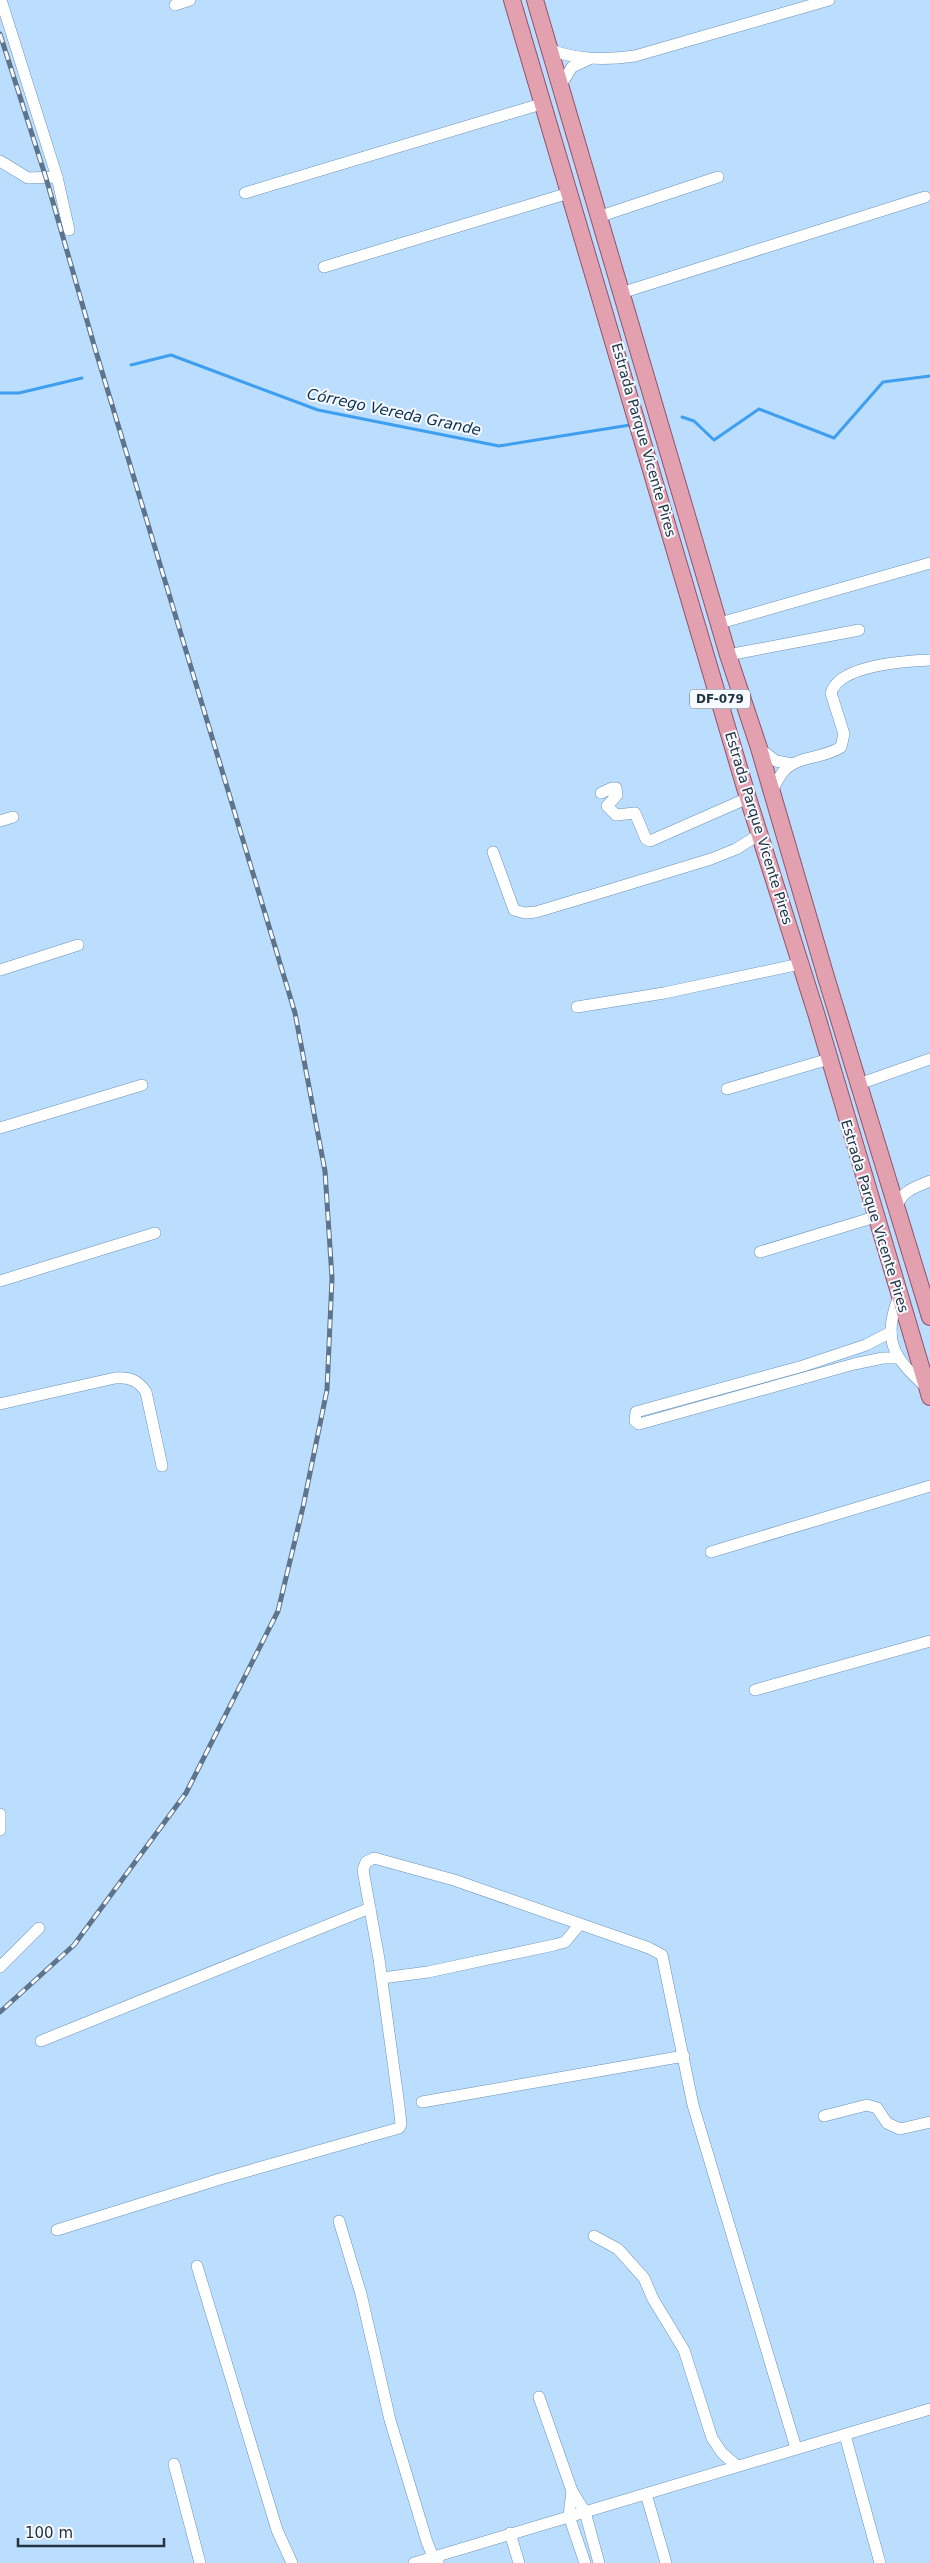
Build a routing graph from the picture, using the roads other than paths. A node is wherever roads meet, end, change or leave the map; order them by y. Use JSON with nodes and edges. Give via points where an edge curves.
{"nodes":[{"id":1,"x":1,"y":0,"type":"edge"},
{"id":2,"x":190,"y":0,"type":"edge"},
{"id":3,"x":512,"y":0,"type":"edge"},
{"id":4,"x":535,"y":0,"type":"edge"},
{"id":5,"x":829,"y":0,"type":"edge"},
{"id":6,"x":176,"y":5,"type":"dead end"},
{"id":7,"x":551,"y":50,"type":"junction"},
{"id":8,"x":596,"y":57,"type":"junction"},
{"id":9,"x":561,"y":85,"type":"junction"},
{"id":10,"x":541,"y":104,"type":"junction"},
{"id":11,"x":0,"y":161,"type":"edge"},
{"id":12,"x":560,"y":162,"type":"junction"},
{"id":13,"x":58,"y":177,"type":"junction"},
{"id":14,"x":718,"y":178,"type":"dead end"},
{"id":15,"x":590,"y":191,"type":"junction"},
{"id":16,"x":245,"y":193,"type":"dead end"},
{"id":17,"x":569,"y":193,"type":"junction"},
{"id":18,"x":925,"y":197,"type":"dead end"},
{"id":19,"x":598,"y":217,"type":"junction"},
{"id":20,"x":579,"y":224,"type":"junction"},
{"id":21,"x":69,"y":230,"type":"dead end"},
{"id":22,"x":606,"y":244,"type":"junction"},
{"id":23,"x":324,"y":268,"type":"dead end"},
{"id":24,"x":620,"y":293,"type":"junction"},
{"id":25,"x":930,"y":563,"type":"edge"},
{"id":26,"x":720,"y":623,"type":"junction"},
{"id":27,"x":859,"y":630,"type":"dead end"},
{"id":28,"x":728,"y":655,"type":"junction"},
{"id":29,"x":930,"y":660,"type":"edge"},
{"id":30,"x":759,"y":748,"type":"junction"},
{"id":31,"x":792,"y":764,"type":"junction"},
{"id":32,"x":601,"y":793,"type":"dead end"},
{"id":33,"x":771,"y":794,"type":"junction"},
{"id":34,"x":748,"y":798,"type":"junction"},
{"id":35,"x":13,"y":817,"type":"dead end"},
{"id":36,"x":0,"y":821,"type":"edge"},
{"id":37,"x":760,"y":834,"type":"junction"},
{"id":38,"x":493,"y":852,"type":"dead end"},
{"id":39,"x":78,"y":945,"type":"dead end"},
{"id":40,"x":800,"y":964,"type":"junction"},
{"id":41,"x":0,"y":970,"type":"edge"},
{"id":42,"x":577,"y":1007,"type":"dead end"},
{"id":43,"x":845,"y":1039,"type":"junction"},
{"id":44,"x":828,"y":1058,"type":"junction"},
{"id":45,"x":930,"y":1059,"type":"edge"},
{"id":46,"x":852,"y":1064,"type":"junction"},
{"id":47,"x":859,"y":1084,"type":"junction"},
{"id":48,"x":142,"y":1085,"type":"dead end"},
{"id":49,"x":726,"y":1089,"type":"dead end"},
{"id":50,"x":0,"y":1128,"type":"edge"},
{"id":51,"x":886,"y":1177,"type":"junction"},
{"id":52,"x":930,"y":1181,"type":"edge"},
{"id":53,"x":915,"y":1187,"type":"junction"},
{"id":54,"x":897,"y":1208,"type":"junction"},
{"id":55,"x":875,"y":1217,"type":"junction"},
{"id":56,"x":155,"y":1233,"type":"dead end"},
{"id":57,"x":760,"y":1252,"type":"dead end"},
{"id":58,"x":0,"y":1282,"type":"edge"},
{"id":59,"x":899,"y":1296,"type":"junction"},
{"id":60,"x":929,"y":1312,"type":"edge"},
{"id":61,"x":891,"y":1332,"type":"junction"},
{"id":62,"x":849,"y":1350,"type":"junction"},
{"id":63,"x":897,"y":1358,"type":"junction"},
{"id":64,"x":854,"y":1364,"type":"junction"},
{"id":65,"x":805,"y":1372,"type":"junction"},
{"id":66,"x":735,"y":1392,"type":"junction"},
{"id":67,"x":929,"y":1393,"type":"edge"},
{"id":68,"x":0,"y":1404,"type":"edge"},
{"id":69,"x":162,"y":1466,"type":"dead end"},
{"id":70,"x":930,"y":1486,"type":"edge"},
{"id":71,"x":711,"y":1552,"type":"dead end"},
{"id":72,"x":930,"y":1640,"type":"edge"},
{"id":73,"x":755,"y":1690,"type":"dead end"},
{"id":74,"x":0,"y":1814,"type":"edge"},
{"id":75,"x":0,"y":1830,"type":"edge"},
{"id":76,"x":370,"y":1908,"type":"junction"},
{"id":77,"x":579,"y":1925,"type":"junction"},
{"id":78,"x":39,"y":1928,"type":"dead end"},
{"id":79,"x":0,"y":1968,"type":"edge"},
{"id":80,"x":382,"y":1978,"type":"junction"},
{"id":81,"x":41,"y":2041,"type":"dead end"},
{"id":82,"x":684,"y":2056,"type":"junction"},
{"id":83,"x":422,"y":2102,"type":"dead end"},
{"id":84,"x":824,"y":2116,"type":"dead end"},
{"id":85,"x":930,"y":2122,"type":"edge"},
{"id":86,"x":339,"y":2221,"type":"dead end"},
{"id":87,"x":57,"y":2230,"type":"dead end"},
{"id":88,"x":594,"y":2236,"type":"dead end"},
{"id":89,"x":197,"y":2266,"type":"dead end"},
{"id":90,"x":539,"y":2397,"type":"dead end"},
{"id":91,"x":930,"y":2408,"type":"edge"},
{"id":92,"x":845,"y":2435,"type":"junction"},
{"id":93,"x":796,"y":2448,"type":"junction"},
{"id":94,"x":174,"y":2464,"type":"dead end"},
{"id":95,"x":737,"y":2466,"type":"junction"},
{"id":96,"x":572,"y":2491,"type":"junction"},
{"id":97,"x":646,"y":2494,"type":"junction"},
{"id":98,"x":585,"y":2512,"type":"junction"},
{"id":99,"x":569,"y":2516,"type":"junction"},
{"id":100,"x":510,"y":2533,"type":"junction"},
{"id":101,"x":436,"y":2560,"type":"edge"},
{"id":102,"x":200,"y":2563,"type":"edge"},
{"id":103,"x":292,"y":2563,"type":"edge"},
{"id":104,"x":414,"y":2563,"type":"edge"},
{"id":105,"x":519,"y":2563,"type":"edge"},
{"id":106,"x":585,"y":2563,"type":"edge"},
{"id":107,"x":599,"y":2563,"type":"edge"},
{"id":108,"x":666,"y":2563,"type":"edge"},
{"id":109,"x":880,"y":2563,"type":"edge"}],
"edges":[{"from":1,"to":13,"type":"street"},
{"from":2,"to":6,"type":"street"},
{"from":3,"to":10,"type":"main road","name":"Estrada Parque Vicente Pires","number":"DF-079"},
{"from":4,"to":7,"type":"main road","name":"Estrada Parque Vicente Pires","number":"DF-079"},
{"from":5,"to":8,"type":"street","via":[[635,56],[612,60]]},
{"from":7,"to":8,"type":"street","via":[[571,56]]},
{"from":7,"to":9,"type":"main road","name":"Estrada Parque Vicente Pires","number":"DF-079"},
{"from":8,"to":9,"type":"street","via":[[572,67]]},
{"from":9,"to":15,"type":"main road","name":"Estrada Parque Vicente Pires","number":"DF-079"},
{"from":10,"to":12,"type":"main road","name":"Estrada Parque Vicente Pires","number":"DF-079"},
{"from":10,"to":16,"type":"street"},
{"from":11,"to":13,"type":"street","via":[[28,178]]},
{"from":12,"to":15,"type":"main road","via":[[578,191]]},
{"from":12,"to":17,"type":"main road","name":"Estrada Parque Vicente Pires","number":"DF-079"},
{"from":13,"to":21,"type":"street"},
{"from":14,"to":19,"type":"street"},
{"from":15,"to":19,"type":"main road","name":"Estrada Parque Vicente Pires","number":"DF-079"},
{"from":17,"to":20,"type":"main road","name":"Estrada Parque Vicente Pires","number":"DF-079"},
{"from":17,"to":23,"type":"street"},
{"from":18,"to":24,"type":"street"},
{"from":19,"to":22,"type":"main road","name":"Estrada Parque Vicente Pires","number":"DF-079"},
{"from":20,"to":22,"type":"main road","via":[[593,224],[600,240]]},
{"from":20,"to":34,"type":"main road","name":"Estrada Parque Vicente Pires","number":"DF-079"},
{"from":22,"to":24,"type":"main road","name":"Estrada Parque Vicente Pires","number":"DF-079"},
{"from":24,"to":26,"type":"main road","name":"Estrada Parque Vicente Pires","number":"DF-079"},
{"from":25,"to":26,"type":"street"},
{"from":26,"to":28,"type":"main road","name":"Estrada Parque Vicente Pires","number":"DF-079"},
{"from":27,"to":28,"type":"street"},
{"from":28,"to":30,"type":"main road","name":"Estrada Parque Vicente Pires","number":"DF-079"},
{"from":29,"to":31,"type":"street","via":[[886,664],[842,678],[831,693],[844,734],[842,747]]},
{"from":30,"to":31,"type":"street","via":[[776,760]]},
{"from":30,"to":33,"type":"main road","name":"Estrada Parque Vicente Pires","number":"DF-079"},
{"from":31,"to":33,"type":"street","via":[[779,777]]},
{"from":32,"to":34,"type":"street","via":[[616,788],[617,796],[607,806],[616,815],[635,813],[650,842]]},
{"from":33,"to":43,"type":"main road","name":"Estrada Parque Vicente Pires","number":"DF-079"},
{"from":34,"to":37,"type":"main road","name":"Estrada Parque Vicente Pires","number":"DF-079"},
{"from":35,"to":36,"type":"street"},
{"from":37,"to":38,"type":"street","via":[[711,859],[566,904],[525,913],[514,910]]},
{"from":37,"to":40,"type":"main road","name":"Estrada Parque Vicente Pires","number":"DF-079"},
{"from":39,"to":41,"type":"street"},
{"from":40,"to":42,"type":"street","via":[[664,993]]},
{"from":40,"to":44,"type":"main road","name":"Estrada Parque Vicente Pires","number":"DF-079"},
{"from":43,"to":44,"type":"main road","via":[[834,1044]]},
{"from":43,"to":46,"type":"main road","name":"Estrada Parque Vicente Pires","number":"DF-079"},
{"from":44,"to":46,"type":"main road","via":[[839,1065]]},
{"from":44,"to":49,"type":"street"},
{"from":44,"to":55,"type":"main road","name":"Estrada Parque Vicente Pires","number":"DF-079"},
{"from":45,"to":47,"type":"street"},
{"from":46,"to":47,"type":"main road","name":"Estrada Parque Vicente Pires","number":"DF-079"},
{"from":47,"to":51,"type":"main road","name":"Estrada Parque Vicente Pires","number":"DF-079"},
{"from":48,"to":50,"type":"street"},
{"from":51,"to":53,"type":"street","via":[[900,1186]]},
{"from":51,"to":54,"type":"main road","name":"Estrada Parque Vicente Pires","number":"DF-079"},
{"from":52,"to":53,"type":"street"},
{"from":53,"to":54,"type":"street","via":[[900,1198]]},
{"from":54,"to":60,"type":"main road","name":"Estrada Parque Vicente Pires","number":"DF-079"},
{"from":55,"to":57,"type":"street"},
{"from":55,"to":59,"type":"main road","name":"Estrada Parque Vicente Pires","number":"DF-079"},
{"from":56,"to":58,"type":"street"},
{"from":59,"to":61,"type":"street"},
{"from":59,"to":67,"type":"main road","name":"Estrada Parque Vicente Pires","number":"DF-079"},
{"from":61,"to":62,"type":"street"},
{"from":61,"to":63,"type":"street"},
{"from":62,"to":64,"type":"street"},
{"from":62,"to":65,"type":"street"},
{"from":63,"to":64,"type":"street"},
{"from":63,"to":67,"type":"street"},
{"from":64,"to":65,"type":"street"},
{"from":65,"to":66,"type":"street"},
{"from":66,"to":66,"type":"street","via":[[636,1412],[635,1421],[639,1424]]},
{"from":68,"to":69,"type":"street","via":[[115,1378],[134,1380],[141,1383],[146,1392]]},
{"from":70,"to":71,"type":"street"},
{"from":72,"to":73,"type":"street"},
{"from":74,"to":75,"type":"street"},
{"from":76,"to":77,"type":"street","via":[[363,1870],[366,1862],[374,1858],[454,1880]]},
{"from":76,"to":80,"type":"street"},
{"from":76,"to":81,"type":"street"},
{"from":77,"to":80,"type":"street","via":[[565,1942],[554,1945],[428,1972]]},
{"from":77,"to":82,"type":"street","via":[[650,1948],[662,1955]]},
{"from":78,"to":79,"type":"street"},
{"from":80,"to":87,"type":"street","via":[[400,2106],[402,2124],[399,2128]]},
{"from":82,"to":83,"type":"street"},
{"from":82,"to":93,"type":"street","via":[[695,2112]]},
{"from":84,"to":85,"type":"street","via":[[867,2105],[877,2108],[887,2123],[900,2129]]},
{"from":86,"to":101,"type":"street","via":[[361,2294],[390,2420]]},
{"from":88,"to":95,"type":"street","via":[[618,2249],[644,2278],[653,2300],[684,2350],[712,2438],[722,2453]]},
{"from":89,"to":103,"type":"street","via":[[277,2530]]},
{"from":90,"to":96,"type":"street"},
{"from":91,"to":92,"type":"street"},
{"from":92,"to":93,"type":"street"},
{"from":92,"to":109,"type":"street"},
{"from":93,"to":95,"type":"street"},
{"from":94,"to":102,"type":"street"},
{"from":95,"to":97,"type":"street"},
{"from":96,"to":98,"type":"street"},
{"from":96,"to":99,"type":"street"},
{"from":97,"to":98,"type":"street"},
{"from":97,"to":108,"type":"street"},
{"from":98,"to":99,"type":"street"},
{"from":98,"to":107,"type":"street"},
{"from":99,"to":100,"type":"street"},
{"from":99,"to":106,"type":"street"},
{"from":100,"to":101,"type":"street"},
{"from":100,"to":105,"type":"street"},
{"from":101,"to":104,"type":"street"}]}
